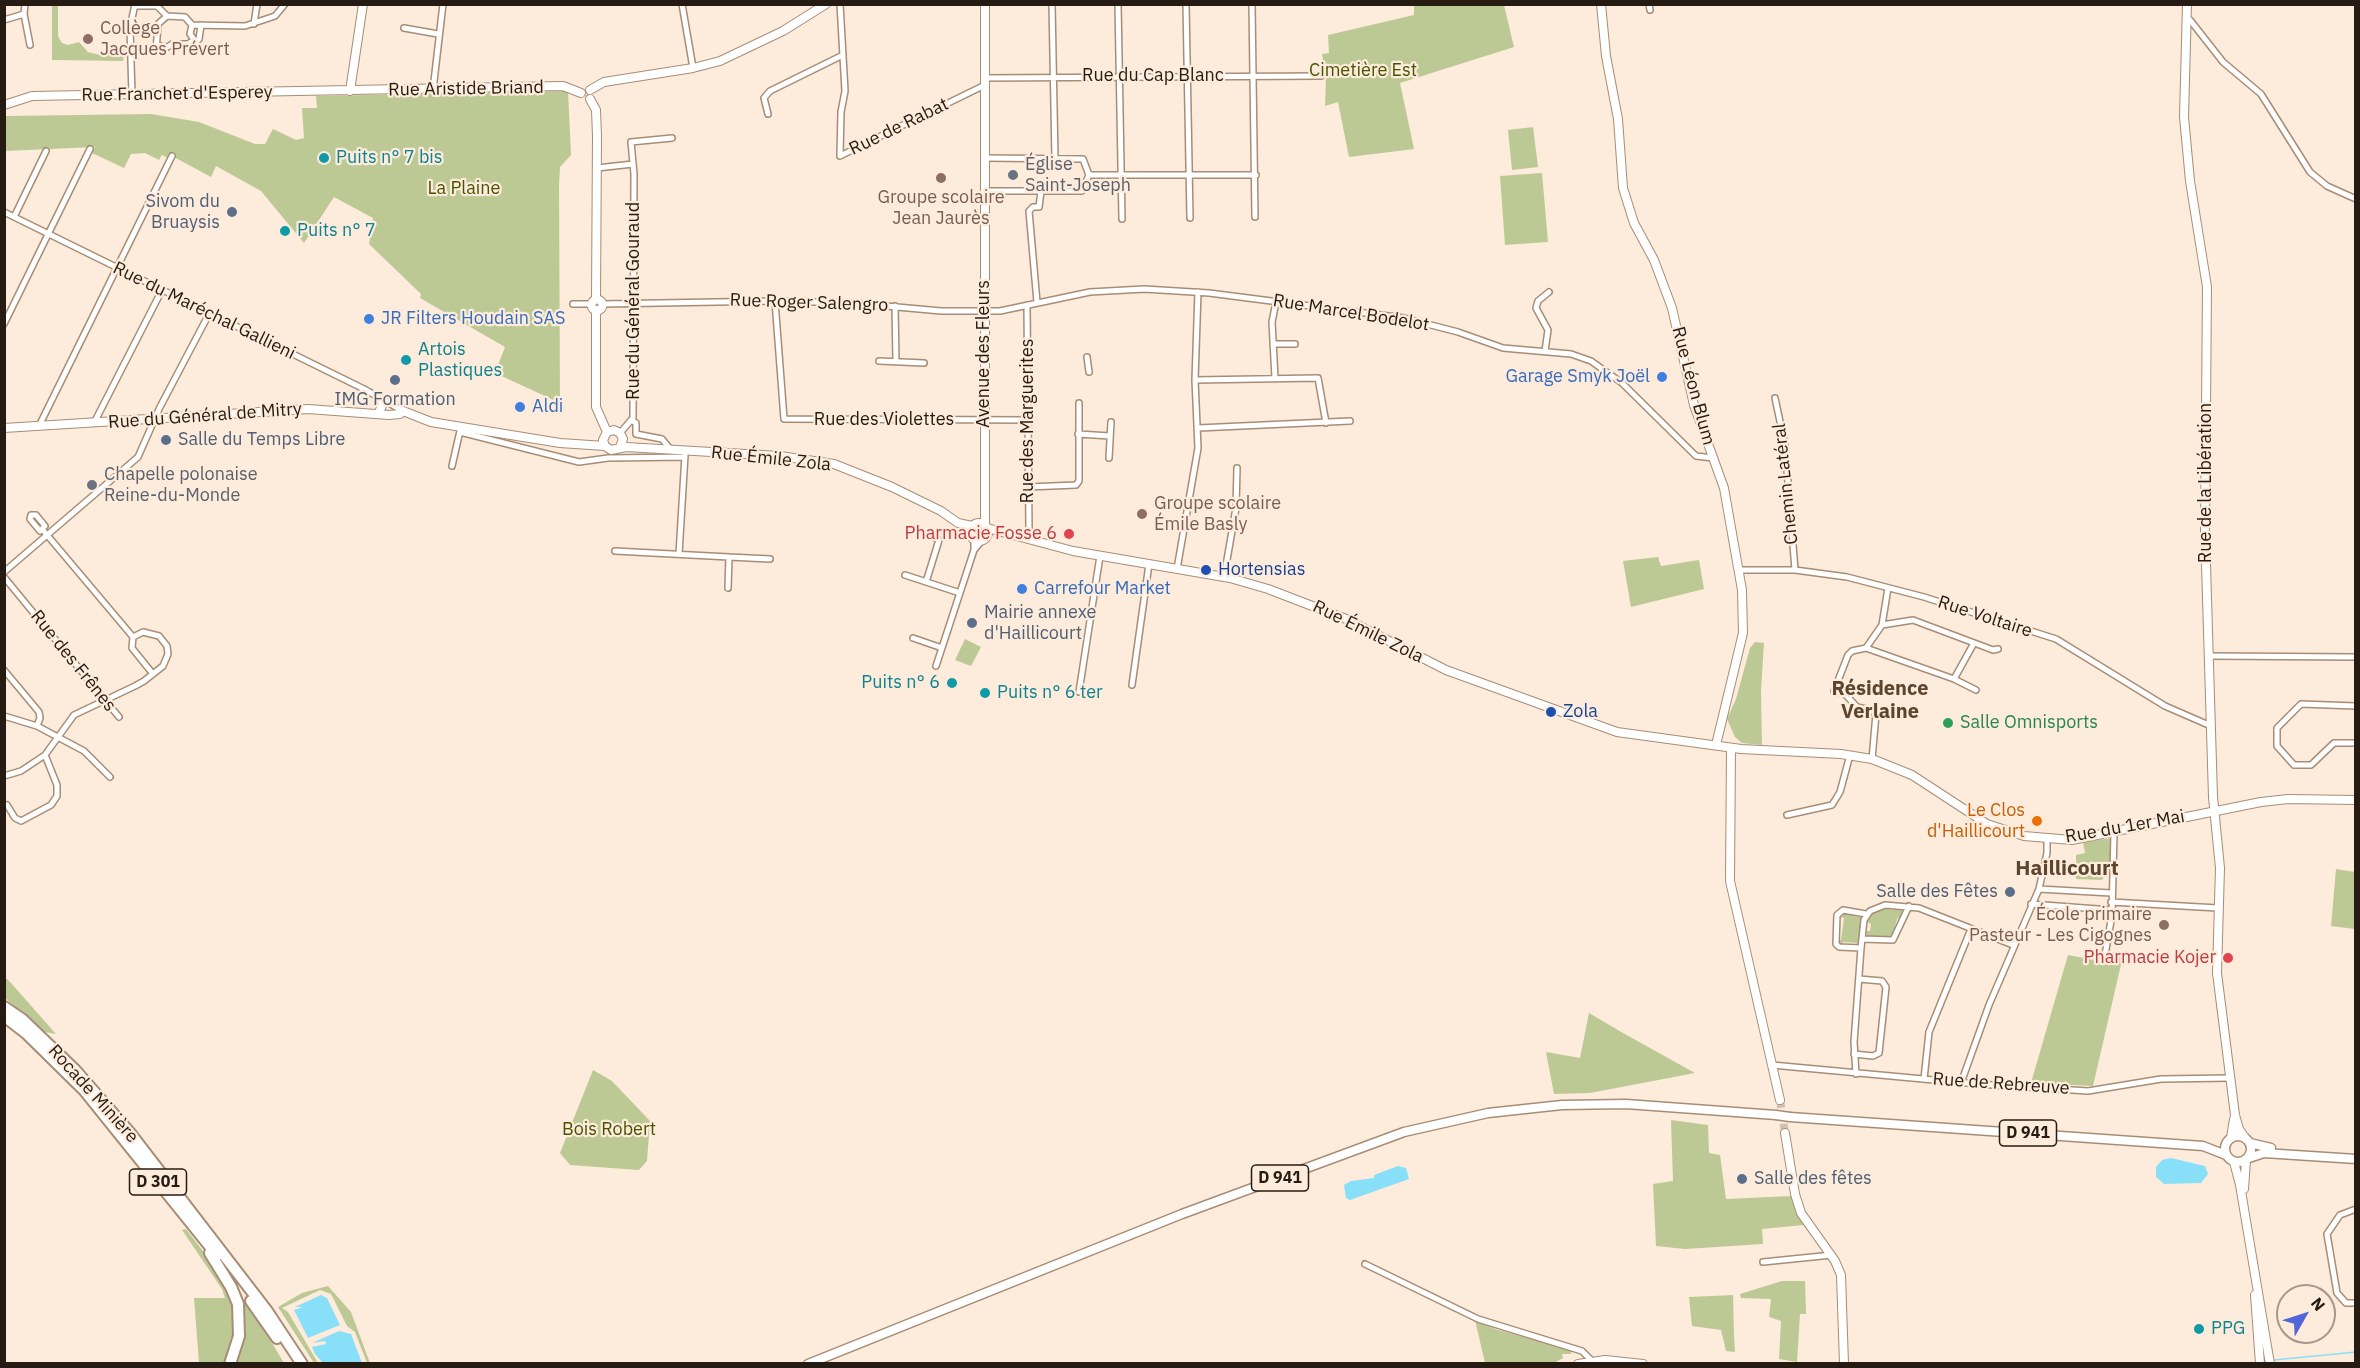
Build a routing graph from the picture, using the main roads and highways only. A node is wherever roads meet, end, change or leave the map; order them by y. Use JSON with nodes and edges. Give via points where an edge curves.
{"nodes":[{"id":1,"x":4,"y":1007,"type":"edge"},
{"id":2,"x":4,"y":1016,"type":"edge"},
{"id":3,"x":2230,"y":1139,"type":"junction"},
{"id":4,"x":2248,"y":1141,"type":"junction"},
{"id":5,"x":2203,"y":1146,"type":"junction"},
{"id":6,"x":2355,"y":1155,"type":"edge"},
{"id":7,"x":2230,"y":1159,"type":"junction"},
{"id":8,"x":2247,"y":1159,"type":"junction"},
{"id":9,"x":2355,"y":1159,"type":"edge"},
{"id":10,"x":192,"y":1210,"type":"junction"},
{"id":11,"x":189,"y":1222,"type":"junction"},
{"id":12,"x":230,"y":1364,"type":"edge"},
{"id":13,"x":294,"y":1364,"type":"edge"},
{"id":14,"x":302,"y":1364,"type":"edge"},
{"id":15,"x":307,"y":1364,"type":"edge"},
{"id":16,"x":808,"y":1364,"type":"edge"}],
"edges":[{"from":1,"to":10,"type":"highway","name":"Rocade Minière","number":"D 301","via":[[23,1020],[90,1087]]},
{"from":2,"to":11,"type":"highway","name":"Rocade Minière","number":"D 301","via":[[85,1091]]},
{"from":3,"to":4,"type":"main road","via":[[2239,1136]]},
{"from":3,"to":5,"type":"main road","number":"D 941"},
{"from":3,"to":7,"type":"main road","via":[[2225,1148]]},
{"from":4,"to":6,"type":"main road","via":[[2259,1147]]},
{"from":4,"to":8,"type":"main road","via":[[2251,1150]]},
{"from":5,"to":7,"type":"main road","number":"D 941"},
{"from":5,"to":16,"type":"main road","number":"D 941","bridge":true,"via":[[1626,1104],[1562,1105],[1488,1113],[1414,1130],[1340,1154]]},
{"from":7,"to":8,"type":"main road"},
{"from":8,"to":9,"type":"main road","via":[[2265,1153]]},
{"from":10,"to":14,"type":"highway","name":"Rocade Minière","number":"D 301"},
{"from":10,"to":15,"type":"highway","via":[[275,1315]]},
{"from":11,"to":12,"type":"highway","via":[[238,1304],[239,1336]]},
{"from":11,"to":13,"type":"highway","name":"Rocade Minière","number":"D 301","via":[[216,1253]]}]}
